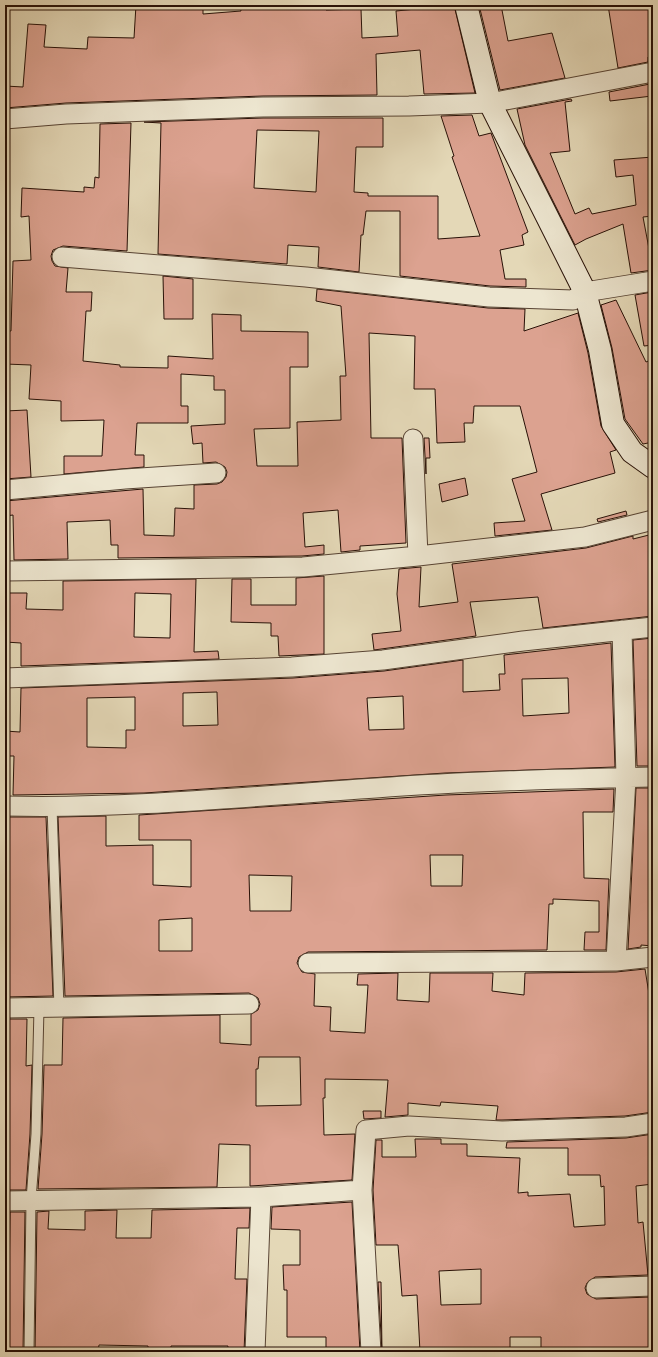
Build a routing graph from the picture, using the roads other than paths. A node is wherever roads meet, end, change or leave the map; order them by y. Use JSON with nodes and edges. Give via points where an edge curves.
{"nodes":[{"id":1,"x":466,"y":5,"type":"edge"},
{"id":2,"x":653,"y":72,"type":"edge"},
{"id":3,"x":490,"y":103,"type":"junction"},
{"id":4,"x":5,"y":119,"type":"edge"},
{"id":5,"x":62,"y":257,"type":"dead end"},
{"id":6,"x":653,"y":281,"type":"edge"},
{"id":7,"x":586,"y":292,"type":"junction"},
{"id":8,"x":413,"y":439,"type":"dead end"},
{"id":9,"x":642,"y":452,"type":"edge"},
{"id":10,"x":653,"y":467,"type":"edge"},
{"id":11,"x":216,"y":473,"type":"dead end"},
{"id":12,"x":5,"y":490,"type":"edge"},
{"id":13,"x":653,"y":520,"type":"edge"},
{"id":14,"x":418,"y":556,"type":"junction"},
{"id":15,"x":5,"y":571,"type":"edge"},
{"id":16,"x":653,"y":627,"type":"edge"},
{"id":17,"x":622,"y":630,"type":"junction"},
{"id":18,"x":5,"y":678,"type":"edge"},
{"id":19,"x":653,"y":777,"type":"edge"},
{"id":20,"x":626,"y":778,"type":"junction"},
{"id":21,"x":5,"y":806,"type":"edge"},
{"id":22,"x":52,"y":807,"type":"junction"},
{"id":23,"x":653,"y":957,"type":"edge"},
{"id":24,"x":616,"y":961,"type":"junction"},
{"id":25,"x":308,"y":963,"type":"dead end"},
{"id":26,"x":249,"y":1004,"type":"dead end"},
{"id":27,"x":5,"y":1008,"type":"edge"},
{"id":28,"x":38,"y":1008,"type":"junction"},
{"id":29,"x":59,"y":1008,"type":"junction"},
{"id":30,"x":653,"y":1123,"type":"edge"},
{"id":31,"x":362,"y":1190,"type":"junction"},
{"id":32,"x":261,"y":1197,"type":"junction"},
{"id":33,"x":30,"y":1200,"type":"junction"},
{"id":34,"x":5,"y":1201,"type":"edge"},
{"id":35,"x":653,"y":1286,"type":"edge"},
{"id":36,"x":596,"y":1288,"type":"dead end"},
{"id":37,"x":29,"y":1352,"type":"edge"},
{"id":38,"x":255,"y":1352,"type":"edge"},
{"id":39,"x":371,"y":1352,"type":"edge"}],
"edges":[{"from":1,"to":3,"type":"street"},
{"from":2,"to":3,"type":"street"},
{"from":3,"to":4,"type":"street","via":[[262,107],[66,114]]},
{"from":3,"to":7,"type":"street"},
{"from":5,"to":7,"type":"street","via":[[306,277],[489,297],[573,300]]},
{"from":6,"to":7,"type":"street"},
{"from":7,"to":9,"type":"street","via":[[600,350],[613,424]]},
{"from":8,"to":14,"type":"street"},
{"from":9,"to":10,"type":"street"},
{"from":11,"to":12,"type":"street"},
{"from":13,"to":14,"type":"street","via":[[585,537]]},
{"from":14,"to":15,"type":"street","via":[[303,568]]},
{"from":16,"to":17,"type":"street"},
{"from":17,"to":18,"type":"street","via":[[383,660],[292,667]]},
{"from":17,"to":20,"type":"street"},
{"from":19,"to":20,"type":"street"},
{"from":20,"to":22,"type":"street","via":[[448,783],[282,796]]},
{"from":20,"to":24,"type":"street"},
{"from":21,"to":22,"type":"street"},
{"from":22,"to":29,"type":"lane"},
{"from":23,"to":24,"type":"street"},
{"from":24,"to":25,"type":"street"},
{"from":26,"to":29,"type":"street"},
{"from":27,"to":28,"type":"street"},
{"from":28,"to":29,"type":"street"},
{"from":28,"to":33,"type":"lane","via":[[36,1134]]},
{"from":30,"to":31,"type":"street","via":[[626,1127],[502,1132],[409,1126],[366,1130]]},
{"from":31,"to":32,"type":"street"},
{"from":31,"to":39,"type":"street"},
{"from":32,"to":33,"type":"street"},
{"from":32,"to":38,"type":"street"},
{"from":33,"to":34,"type":"street"},
{"from":33,"to":37,"type":"lane"},
{"from":35,"to":36,"type":"street"}]}
